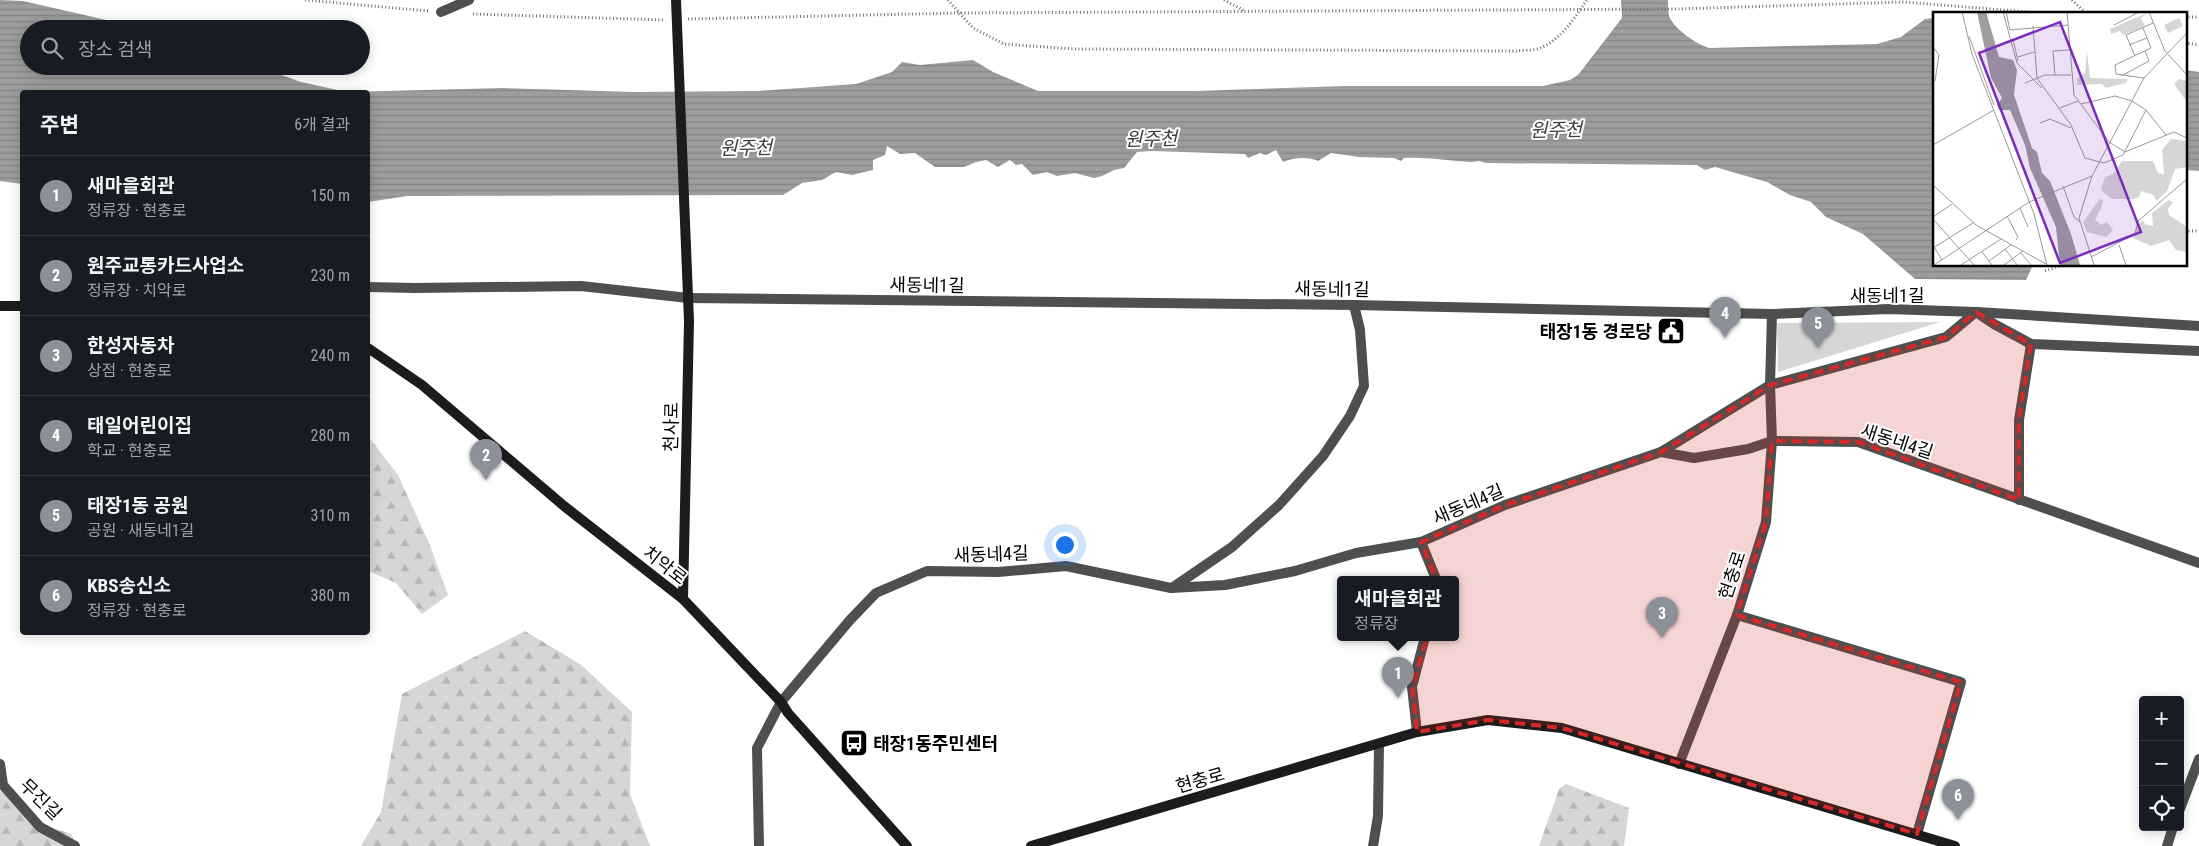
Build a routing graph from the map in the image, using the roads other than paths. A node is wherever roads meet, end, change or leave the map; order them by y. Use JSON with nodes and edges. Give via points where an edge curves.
{"nodes":[{"id":1,"x":469,"y":0,"type":"edge"},
{"id":2,"x":676,"y":0,"type":"edge"},
{"id":3,"x":441,"y":12,"type":"road end"},
{"id":4,"x":370,"y":287,"type":"edge"},
{"id":5,"x":688,"y":298,"type":"junction"},
{"id":6,"x":1354,"y":305,"type":"junction"},
{"id":7,"x":0,"y":306,"type":"edge"},
{"id":8,"x":20,"y":306,"type":"edge"},
{"id":9,"x":1976,"y":312,"type":"junction"},
{"id":10,"x":1772,"y":314,"type":"junction"},
{"id":11,"x":2199,"y":326,"type":"edge"},
{"id":12,"x":2030,"y":344,"type":"junction"},
{"id":13,"x":370,"y":349,"type":"edge"},
{"id":14,"x":2199,"y":351,"type":"edge"},
{"id":15,"x":1770,"y":385,"type":"junction"},
{"id":16,"x":1772,"y":441,"type":"junction"},
{"id":17,"x":1661,"y":452,"type":"junction"},
{"id":18,"x":2018,"y":500,"type":"junction"},
{"id":19,"x":1421,"y":542,"type":"junction"},
{"id":20,"x":2199,"y":563,"type":"edge"},
{"id":21,"x":1435,"y":576,"type":"edge"},
{"id":22,"x":1171,"y":588,"type":"junction"},
{"id":23,"x":683,"y":599,"type":"junction"},
{"id":24,"x":1737,"y":615,"type":"junction"},
{"id":25,"x":1424,"y":641,"type":"edge"},
{"id":26,"x":781,"y":702,"type":"junction"},
{"id":27,"x":1416,"y":732,"type":"junction"},
{"id":28,"x":1379,"y":744,"type":"junction"},
{"id":29,"x":2199,"y":759,"type":"edge"},
{"id":30,"x":0,"y":764,"type":"edge"},
{"id":31,"x":1679,"y":764,"type":"junction"},
{"id":32,"x":2184,"y":798,"type":"edge"},
{"id":33,"x":2172,"y":831,"type":"edge"},
{"id":34,"x":1917,"y":834,"type":"junction"},
{"id":35,"x":74,"y":846,"type":"edge"},
{"id":36,"x":759,"y":846,"type":"edge"},
{"id":37,"x":907,"y":846,"type":"edge"},
{"id":38,"x":1030,"y":846,"type":"edge"},
{"id":39,"x":1373,"y":846,"type":"edge"},
{"id":40,"x":1955,"y":846,"type":"edge"},
{"id":41,"x":2166,"y":846,"type":"edge"}],
"edges":[{"from":1,"to":3,"type":"street"},
{"from":2,"to":5,"type":"street","name":"천사로"},
{"from":4,"to":5,"type":"street","name":"새동네1길","via":[[581,286]]},
{"from":5,"to":6,"type":"street","name":"새동네1길"},
{"from":5,"to":23,"type":"street","name":"천사로"},
{"from":6,"to":10,"type":"street","name":"새동네1길"},
{"from":6,"to":22,"type":"street","via":[[1360,330],[1364,386],[1350,416],[1323,456],[1278,505],[1232,547]]},
{"from":7,"to":8,"type":"street"},
{"from":9,"to":10,"type":"street","name":"새동네1길","via":[[1888,309]]},
{"from":9,"to":11,"type":"street","name":"새동네1길"},
{"from":9,"to":12,"type":"street"},
{"from":9,"to":15,"type":"street","via":[[1946,337]]},
{"from":10,"to":15,"type":"street","name":"현충로"},
{"from":12,"to":14,"type":"street"},
{"from":12,"to":18,"type":"street","via":[[2019,420]]},
{"from":13,"to":23,"type":"street","name":"치악로","via":[[422,386],[564,506]]},
{"from":15,"to":16,"type":"street","name":"현충로"},
{"from":15,"to":17,"type":"street"},
{"from":16,"to":17,"type":"street","name":"새동네4길","via":[[1748,449],[1694,458]]},
{"from":16,"to":18,"type":"street","name":"새동네4길","via":[[1858,442]]},
{"from":16,"to":24,"type":"street","name":"현충로","via":[[1766,522]]},
{"from":17,"to":19,"type":"street","name":"새동네4길","via":[[1505,505]]},
{"from":18,"to":20,"type":"street","name":"새동네4길"},
{"from":19,"to":21,"type":"street"},
{"from":19,"to":22,"type":"street","name":"새동네4길","via":[[1356,553],[1225,585]]},
{"from":22,"to":26,"type":"street","name":"새동네4길","via":[[1066,566],[998,572],[927,571],[876,593]]},
{"from":23,"to":26,"type":"street","name":"치악로"},
{"from":24,"to":31,"type":"street","name":"현충로"},
{"from":24,"to":34,"type":"street","via":[[1961,682]]},
{"from":25,"to":27,"type":"street","via":[[1412,687]]},
{"from":26,"to":36,"type":"street","name":"새동네4길","via":[[756,748]]},
{"from":26,"to":37,"type":"street","name":"치악로"},
{"from":27,"to":28,"type":"street","name":"현충로"},
{"from":27,"to":31,"type":"street","name":"현충로","via":[[1488,720],[1562,728]]},
{"from":28,"to":38,"type":"street","name":"현충로"},
{"from":28,"to":39,"type":"street","via":[[1378,816]]},
{"from":29,"to":32,"type":"street"},
{"from":30,"to":35,"type":"street","name":"무진길","via":[[3,785],[40,827]]},
{"from":31,"to":34,"type":"street","name":"현충로"},
{"from":33,"to":41,"type":"street"},
{"from":34,"to":40,"type":"street","name":"현충로"}]}
